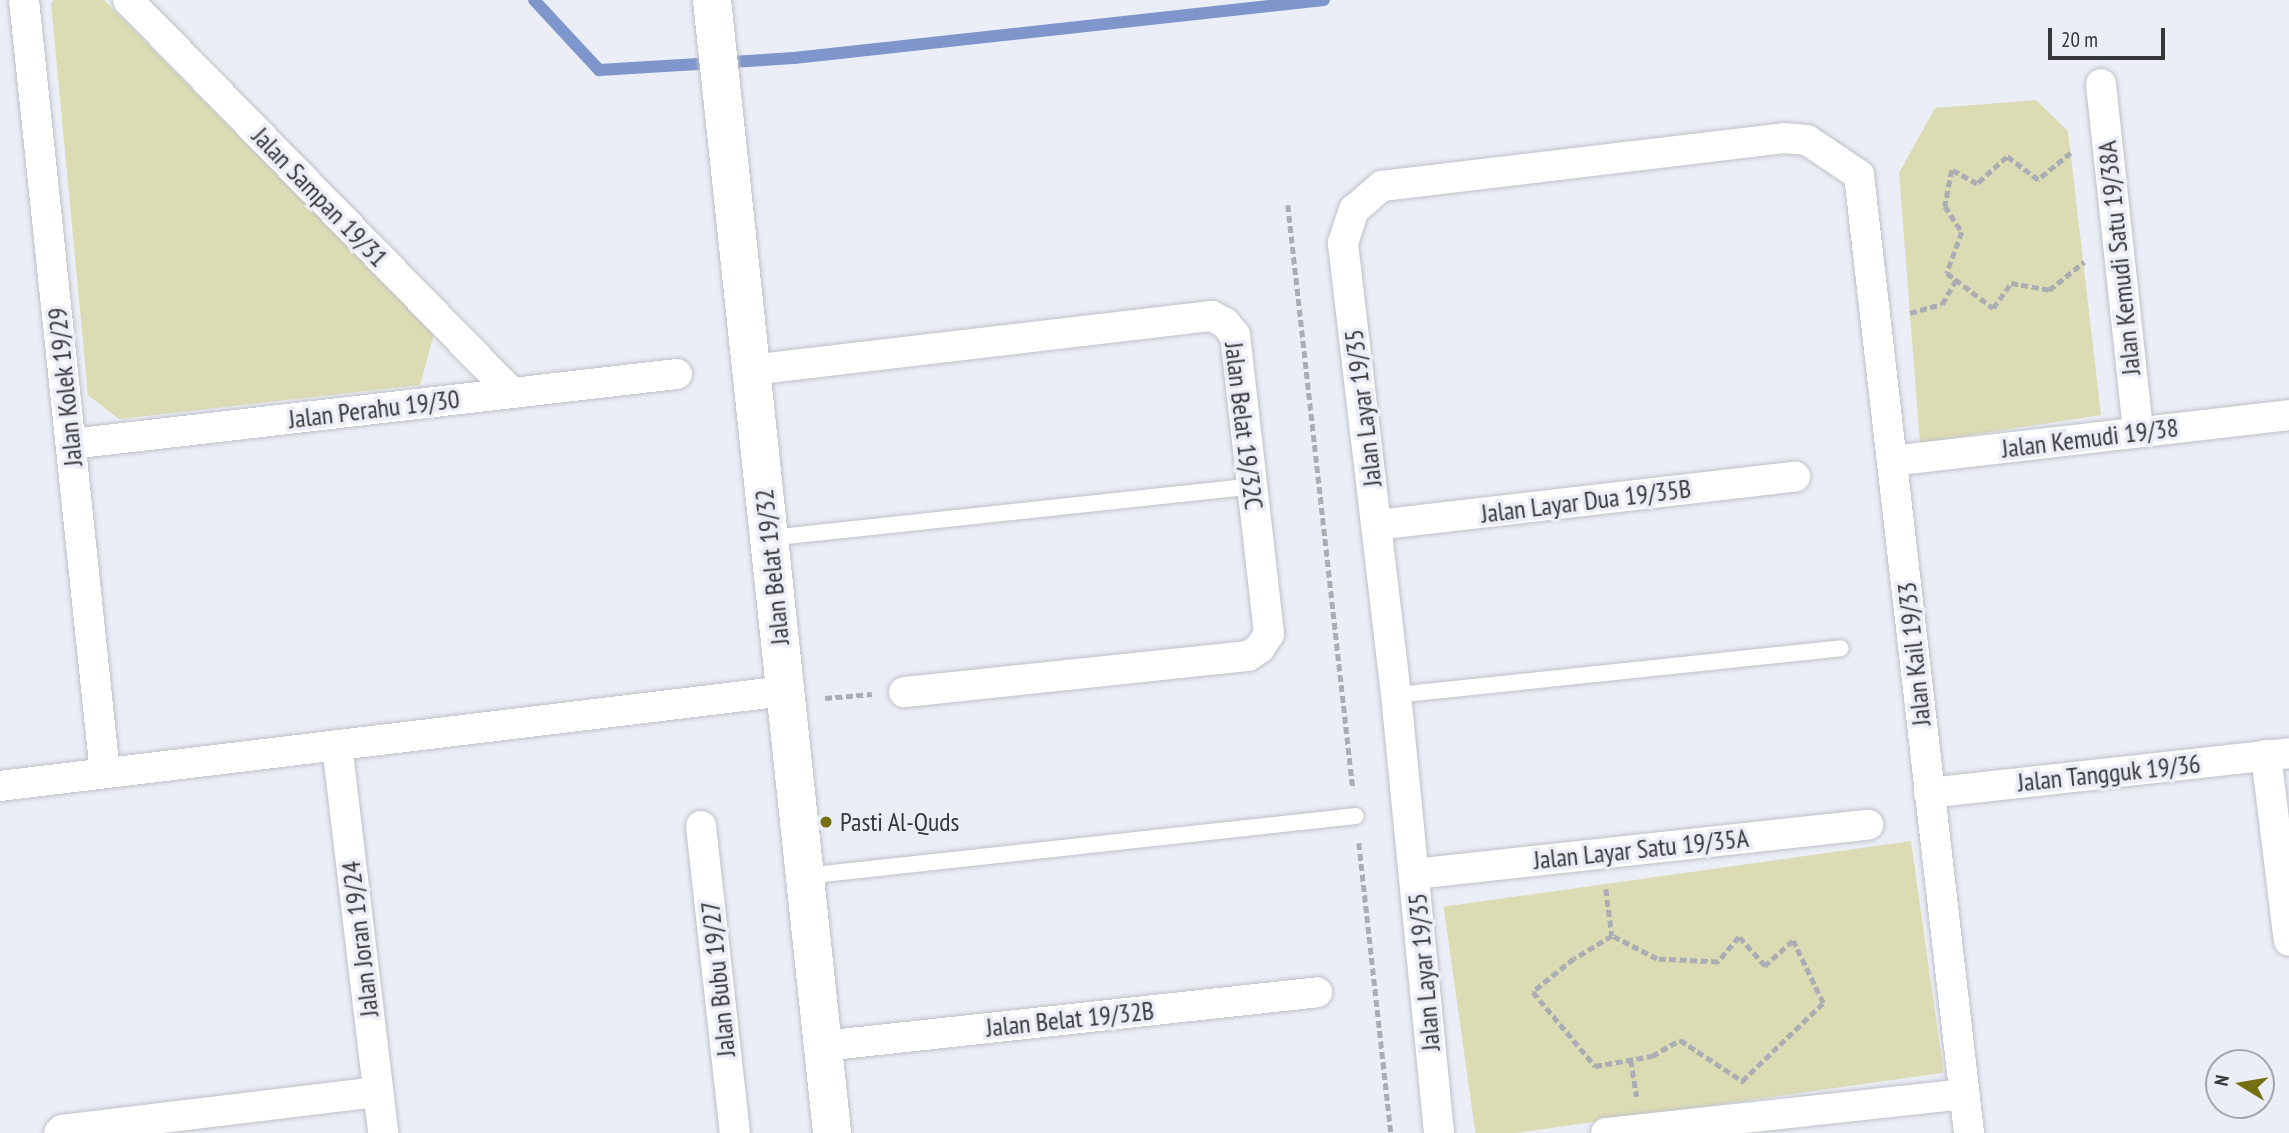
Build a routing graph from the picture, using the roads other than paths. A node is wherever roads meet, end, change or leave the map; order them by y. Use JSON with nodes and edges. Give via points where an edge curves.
{"nodes":[{"id":1,"x":24,"y":0,"type":"edge"},
{"id":2,"x":128,"y":0,"type":"edge"},
{"id":3,"x":712,"y":0,"type":"edge"},
{"id":4,"x":2101,"y":84,"type":"dead end"},
{"id":5,"x":1859,"y":175,"type":"joint"},
{"id":6,"x":751,"y":370,"type":"junction"},
{"id":7,"x":677,"y":374,"type":"dead end"},
{"id":8,"x":512,"y":393,"type":"junction"},
{"id":9,"x":2289,"y":415,"type":"edge"},
{"id":10,"x":2138,"y":432,"type":"junction"},
{"id":11,"x":71,"y":444,"type":"junction"},
{"id":12,"x":1892,"y":461,"type":"junction"},
{"id":13,"x":1795,"y":477,"type":"dead end"},
{"id":14,"x":1252,"y":486,"type":"junction"},
{"id":15,"x":1377,"y":525,"type":"junction"},
{"id":16,"x":769,"y":538,"type":"junction"},
{"id":17,"x":1841,"y":648,"type":"dead end"},
{"id":18,"x":904,"y":692,"type":"road end"},
{"id":19,"x":1396,"y":695,"type":"junction"},
{"id":20,"x":786,"y":696,"type":"junction"},
{"id":21,"x":337,"y":745,"type":"junction"},
{"id":22,"x":2277,"y":754,"type":"edge"},
{"id":23,"x":105,"y":773,"type":"junction"},
{"id":24,"x":0,"y":786,"type":"edge"},
{"id":25,"x":1929,"y":793,"type":"junction"},
{"id":26,"x":1356,"y":816,"type":"road end"},
{"id":27,"x":701,"y":825,"type":"dead end"},
{"id":28,"x":1868,"y":825,"type":"dead end"},
{"id":29,"x":1414,"y":874,"type":"junction"},
{"id":30,"x":804,"y":876,"type":"junction"},
{"id":31,"x":2289,"y":941,"type":"edge"},
{"id":32,"x":1317,"y":992,"type":"dead end"},
{"id":33,"x":823,"y":1046,"type":"junction"},
{"id":34,"x":379,"y":1091,"type":"junction"},
{"id":35,"x":1964,"y":1094,"type":"junction"},
{"id":36,"x":59,"y":1133,"type":"edge"},
{"id":37,"x":383,"y":1133,"type":"edge"},
{"id":38,"x":735,"y":1133,"type":"edge"},
{"id":39,"x":832,"y":1133,"type":"edge"},
{"id":40,"x":1439,"y":1133,"type":"edge"},
{"id":41,"x":1606,"y":1133,"type":"edge"},
{"id":42,"x":1969,"y":1133,"type":"edge"}],
"edges":[{"from":1,"to":11,"type":"street","name":"Jalan Kolek 19/29"},
{"from":2,"to":8,"type":"street","name":"Jalan Sampan 19/31"},
{"from":3,"to":6,"type":"street","name":"Jalan Belat 19/32"},
{"from":4,"to":10,"type":"street","name":"Jalan Kemudi Satu 19/38A"},
{"from":5,"to":12,"type":"street","name":"Jalan Kail 19/33"},
{"from":5,"to":15,"type":"street","name":"Jalan Layar 19/35","via":[[1807,140],[1784,138],[1382,186],[1354,210],[1343,243]]},
{"from":6,"to":14,"type":"street","name":"Jalan Belat 19/32C","via":[[1212,316],[1235,335]]},
{"from":6,"to":16,"type":"street","name":"Jalan Belat 19/32"},
{"from":7,"to":8,"type":"street","name":"Jalan Perahu 19/30"},
{"from":8,"to":11,"type":"street","name":"Jalan Perahu 19/30"},
{"from":9,"to":10,"type":"street","name":"Jalan Kemudi 19/38"},
{"from":10,"to":12,"type":"street","name":"Jalan Kemudi 19/38"},
{"from":11,"to":23,"type":"street","name":"Jalan Kolek 19/29"},
{"from":12,"to":25,"type":"street","name":"Jalan Kail 19/33"},
{"from":13,"to":15,"type":"street","name":"Jalan Layar Dua 19/35B"},
{"from":14,"to":16,"type":"lane"},
{"from":14,"to":18,"type":"street","name":"Jalan Belat 19/32C","via":[[1269,634],[1248,656]]},
{"from":15,"to":19,"type":"street","name":"Jalan Layar 19/35"},
{"from":16,"to":20,"type":"street","name":"Jalan Belat 19/32"},
{"from":17,"to":19,"type":"lane"},
{"from":19,"to":29,"type":"street","name":"Jalan Layar 19/35"},
{"from":20,"to":21,"type":"street"},
{"from":20,"to":30,"type":"street","name":"Jalan Belat 19/32"},
{"from":21,"to":23,"type":"street"},
{"from":21,"to":34,"type":"street","name":"Jalan Joran 19/24"},
{"from":22,"to":25,"type":"street","name":"Jalan Tangguk 19/36"},
{"from":22,"to":31,"type":"street"},
{"from":23,"to":24,"type":"street"},
{"from":25,"to":35,"type":"street","name":"Jalan Kail 19/33"},
{"from":26,"to":30,"type":"lane"},
{"from":27,"to":38,"type":"street","name":"Jalan Bubu 19/27"},
{"from":28,"to":29,"type":"street","name":"Jalan Layar Satu 19/35A"},
{"from":29,"to":40,"type":"street","name":"Jalan Layar 19/35"},
{"from":30,"to":33,"type":"street","name":"Jalan Belat 19/32"},
{"from":32,"to":33,"type":"street","name":"Jalan Belat 19/32B"},
{"from":33,"to":39,"type":"street","name":"Jalan Belat 19/32"},
{"from":34,"to":36,"type":"street"},
{"from":34,"to":37,"type":"street","name":"Jalan Joran 19/24"},
{"from":35,"to":41,"type":"street"},
{"from":35,"to":42,"type":"street","name":"Jalan Kail 19/33"}]}
